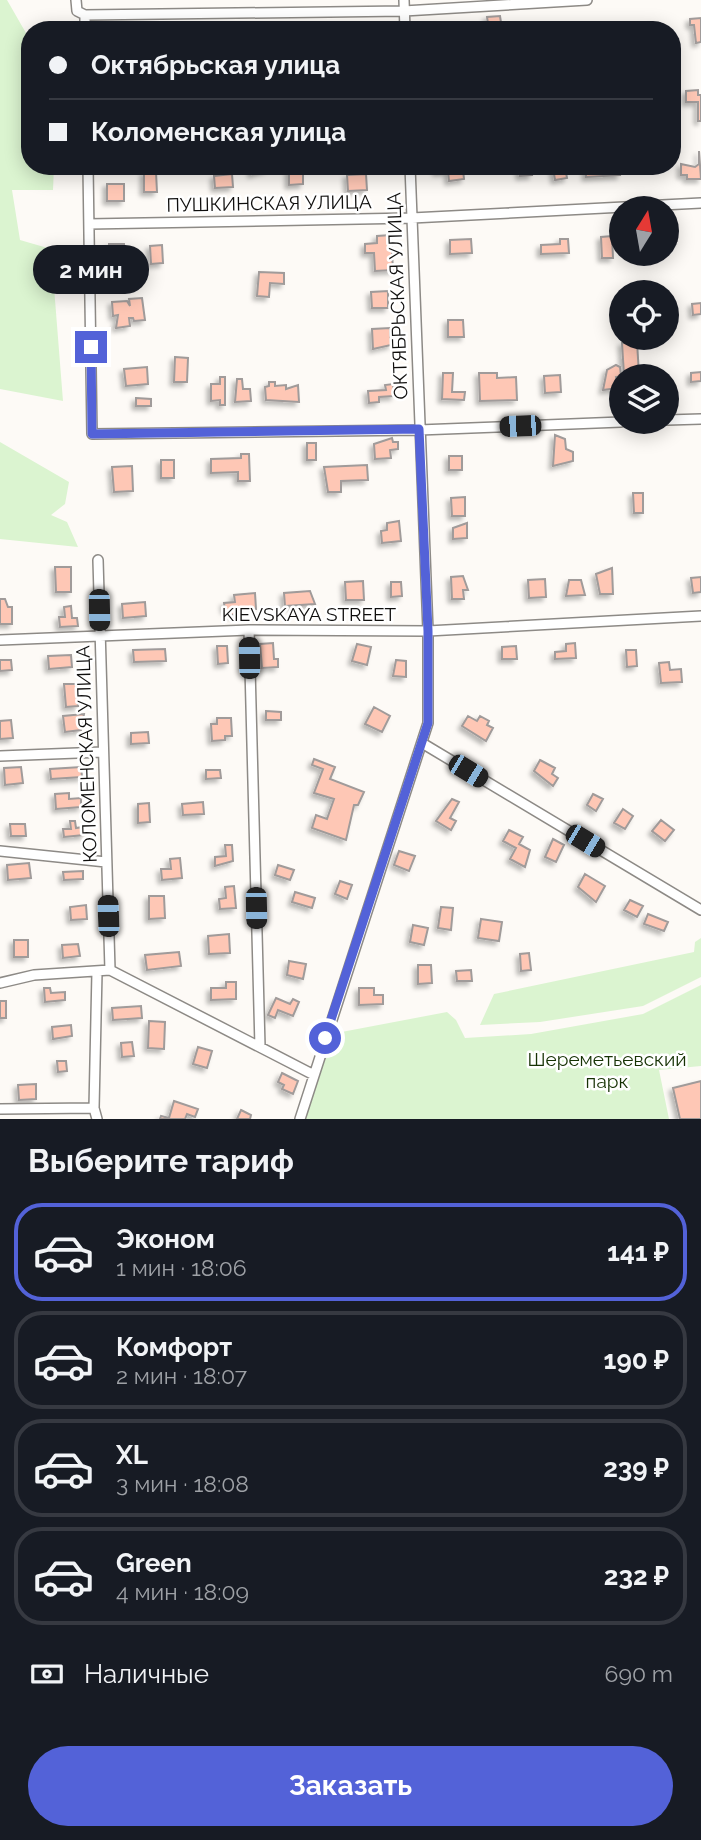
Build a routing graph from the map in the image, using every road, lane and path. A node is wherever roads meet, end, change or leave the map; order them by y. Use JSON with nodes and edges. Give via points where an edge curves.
{"nodes":[{"id":1,"x":76,"y":0,"type":"edge"},
{"id":2,"x":404,"y":0,"type":"edge"},
{"id":3,"x":587,"y":0,"type":"edge"},
{"id":4,"x":404,"y":10,"type":"junction"},
{"id":5,"x":85,"y":15,"type":"junction"},
{"id":6,"x":85,"y":21,"type":"edge"},
{"id":7,"x":405,"y":21,"type":"edge"},
{"id":8,"x":88,"y":175,"type":"edge"},
{"id":9,"x":410,"y":175,"type":"edge"},
{"id":10,"x":701,"y":203,"type":"edge"},
{"id":11,"x":412,"y":218,"type":"junction"},
{"id":12,"x":89,"y":224,"type":"junction"},
{"id":13,"x":701,"y":419,"type":"edge"},
{"id":14,"x":679,"y":420,"type":"edge"},
{"id":15,"x":609,"y":422,"type":"edge"},
{"id":16,"x":419,"y":429,"type":"junction"},
{"id":17,"x":98,"y":559,"type":"dead end"},
{"id":18,"x":701,"y":616,"type":"edge"},
{"id":19,"x":249,"y":630,"type":"junction"},
{"id":20,"x":428,"y":631,"type":"junction"},
{"id":21,"x":99,"y":636,"type":"junction"},
{"id":22,"x":0,"y":640,"type":"edge"},
{"id":23,"x":422,"y":743,"type":"junction"},
{"id":24,"x":103,"y":752,"type":"junction"},
{"id":25,"x":0,"y":756,"type":"edge"},
{"id":26,"x":0,"y":851,"type":"edge"},
{"id":27,"x":106,"y":862,"type":"junction"},
{"id":28,"x":701,"y":911,"type":"edge"},
{"id":29,"x":110,"y":970,"type":"junction"},
{"id":30,"x":97,"y":972,"type":"junction"},
{"id":31,"x":0,"y":983,"type":"edge"},
{"id":32,"x":260,"y":1047,"type":"junction"},
{"id":33,"x":314,"y":1075,"type":"junction"},
{"id":34,"x":94,"y":1108,"type":"junction"},
{"id":35,"x":0,"y":1109,"type":"edge"},
{"id":36,"x":97,"y":1119,"type":"edge"},
{"id":37,"x":300,"y":1119,"type":"edge"}],
"edges":[{"from":1,"to":5,"type":"street","via":[[76,11]]},
{"from":2,"to":4,"type":"street"},
{"from":3,"to":4,"type":"street"},
{"from":4,"to":5,"type":"street"},
{"from":4,"to":7,"type":"street"},
{"from":5,"to":6,"type":"street"},
{"from":8,"to":12,"type":"street"},
{"from":9,"to":11,"type":"street","name":"ОКТЯБРЬСКАЯ УЛИЦА"},
{"from":10,"to":11,"type":"street","name":"ПУШКИНСКАЯ УЛИЦА"},
{"from":11,"to":12,"type":"street","name":"ПУШКИНСКАЯ УЛИЦА"},
{"from":11,"to":16,"type":"street","name":"ОКТЯБРЬСКАЯ УЛИЦА"},
{"from":12,"to":16,"type":"street","via":[[92,434]]},
{"from":13,"to":14,"type":"street"},
{"from":15,"to":16,"type":"street"},
{"from":16,"to":20,"type":"street","name":"ОКТЯБРЬСКАЯ УЛИЦА"},
{"from":17,"to":21,"type":"street","name":"КОЛОМЕНСКАЯ УЛИЦА"},
{"from":18,"to":20,"type":"street","name":"KIEVSKAYA STREET"},
{"from":19,"to":20,"type":"street","name":"KIEVSKAYA STREET"},
{"from":19,"to":21,"type":"street","name":"KIEVSKAYA STREET"},
{"from":19,"to":32,"type":"street"},
{"from":20,"to":23,"type":"street","name":"ОКТЯБРЬСКАЯ УЛИЦА","via":[[428,723]]},
{"from":21,"to":22,"type":"street","name":"KIEVSKAYA STREET"},
{"from":21,"to":24,"type":"street","name":"КОЛОМЕНСКАЯ УЛИЦА"},
{"from":23,"to":28,"type":"street"},
{"from":23,"to":33,"type":"street","name":"ОКТЯБРЬСКАЯ УЛИЦА"},
{"from":24,"to":25,"type":"street"},
{"from":24,"to":27,"type":"street","name":"КОЛОМЕНСКАЯ УЛИЦА"},
{"from":26,"to":27,"type":"street"},
{"from":27,"to":29,"type":"street","name":"КОЛОМЕНСКАЯ УЛИЦА"},
{"from":29,"to":30,"type":"street"},
{"from":29,"to":32,"type":"street"},
{"from":30,"to":31,"type":"street","via":[[34,975]]},
{"from":30,"to":34,"type":"street"},
{"from":32,"to":33,"type":"street"},
{"from":33,"to":37,"type":"street","name":"ОКТЯБРЬСКАЯ УЛИЦА"},
{"from":34,"to":35,"type":"street"},
{"from":34,"to":36,"type":"street"}]}
